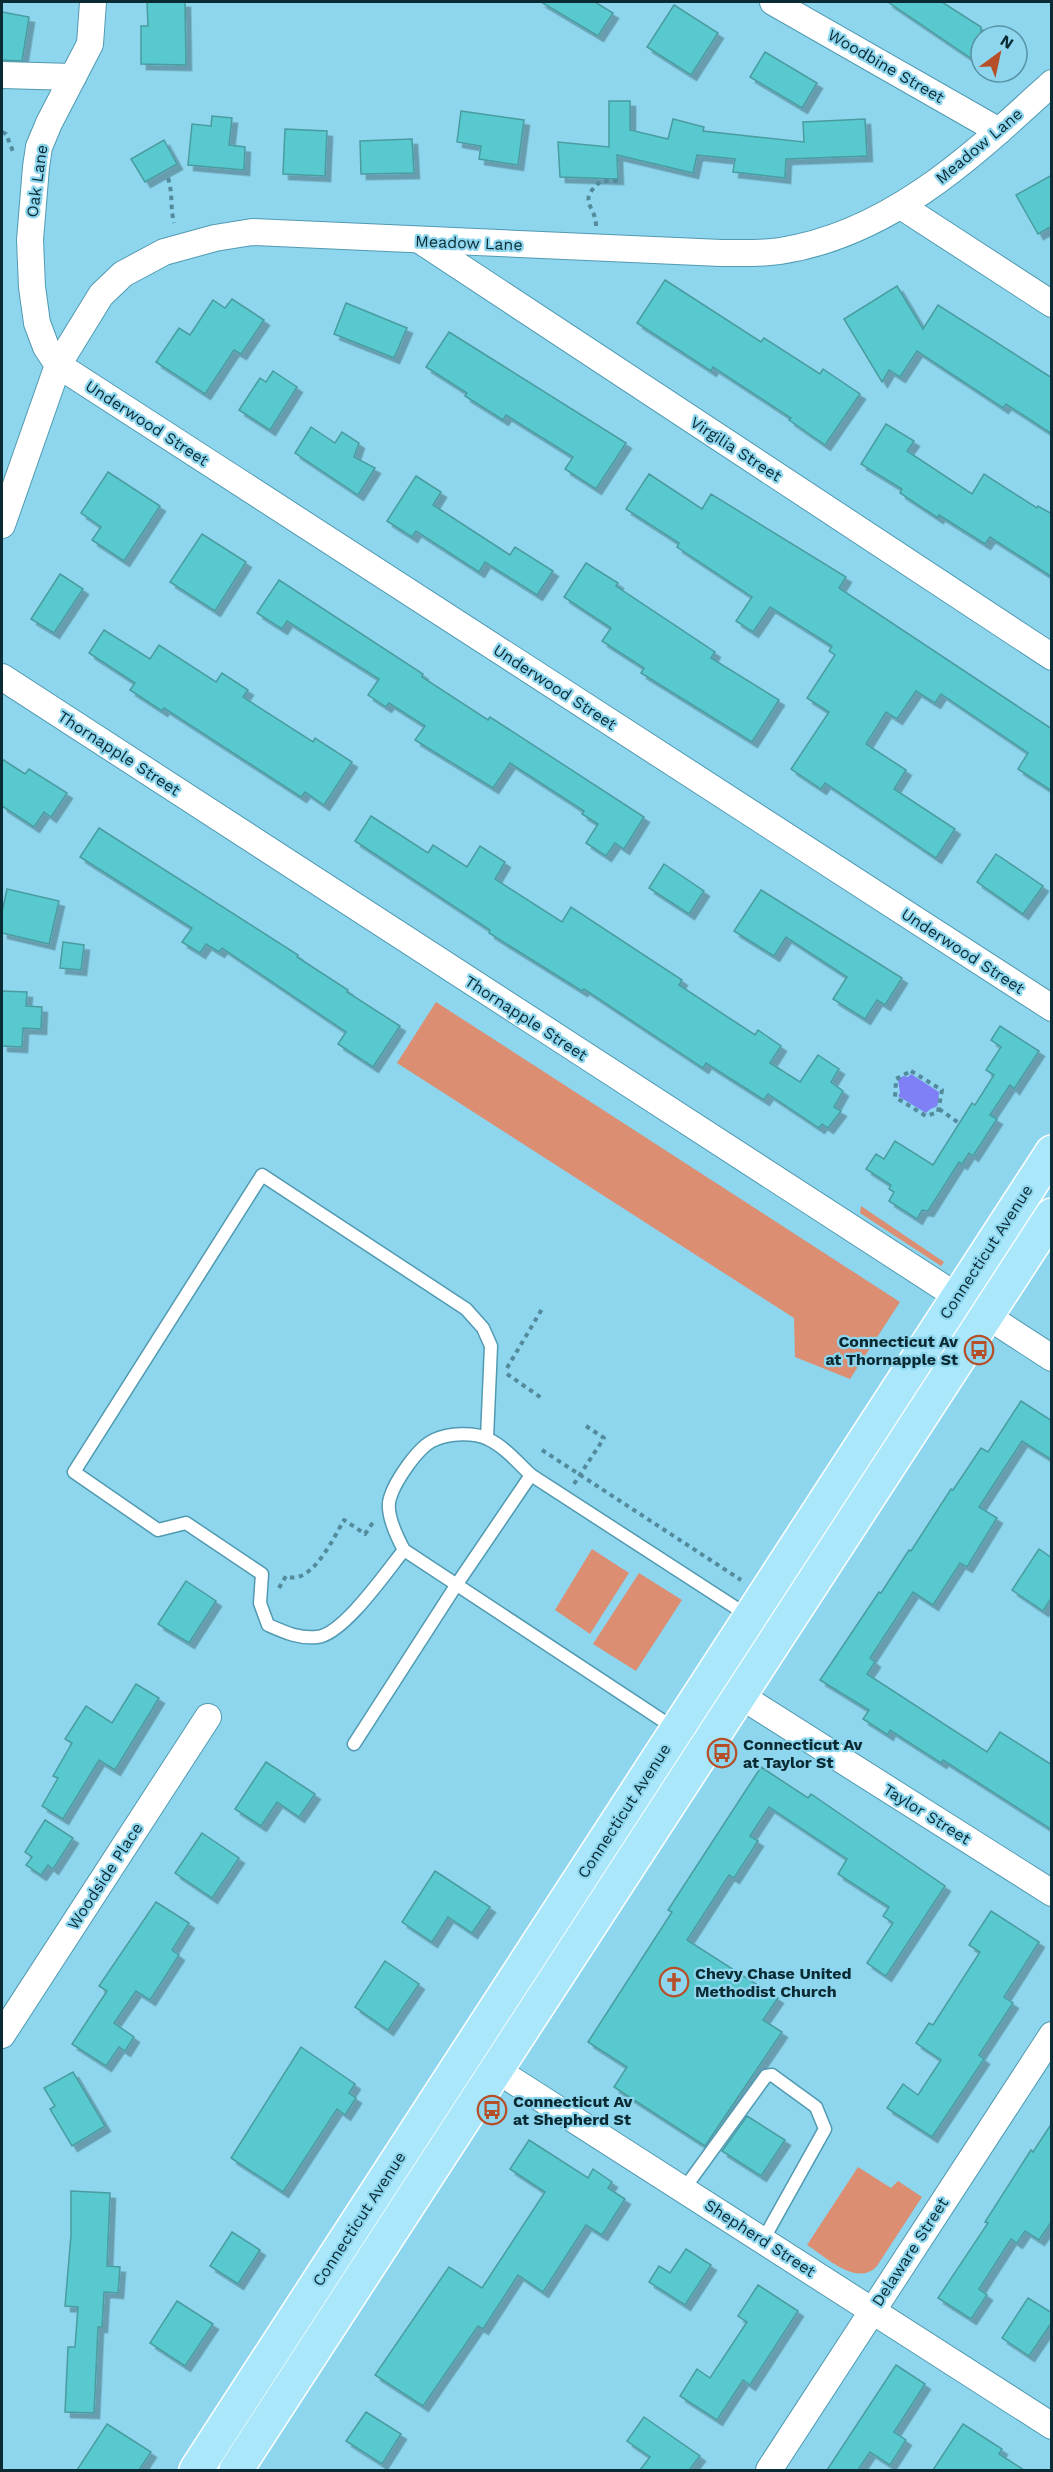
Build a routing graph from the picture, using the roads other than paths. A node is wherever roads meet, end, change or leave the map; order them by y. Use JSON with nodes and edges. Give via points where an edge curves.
{"nodes":[{"id":1,"x":93,"y":2,"type":"edge"},
{"id":2,"x":773,"y":2,"type":"edge"},
{"id":3,"x":2,"y":75,"type":"edge"},
{"id":4,"x":74,"y":77,"type":"junction"},
{"id":5,"x":1052,"y":83,"type":"edge"},
{"id":6,"x":999,"y":131,"type":"junction"},
{"id":7,"x":901,"y":206,"type":"junction"},
{"id":8,"x":421,"y":241,"type":"junction"},
{"id":9,"x":1052,"y":304,"type":"edge"},
{"id":10,"x":58,"y":365,"type":"junction"},
{"id":11,"x":2,"y":525,"type":"edge"},
{"id":12,"x":1052,"y":657,"type":"edge"},
{"id":13,"x":2,"y":677,"type":"edge"},
{"id":14,"x":1052,"y":1008,"type":"edge"},
{"id":15,"x":1052,"y":1152,"type":"edge"},
{"id":16,"x":1052,"y":1215,"type":"edge"},
{"id":17,"x":957,"y":1297,"type":"junction"},
{"id":18,"x":986,"y":1316,"type":"junction"},
{"id":19,"x":1052,"y":1358,"type":"edge"},
{"id":20,"x":487,"y":1438,"type":"junction"},
{"id":21,"x":531,"y":1475,"type":"junction"},
{"id":22,"x":404,"y":1550,"type":"junction"},
{"id":23,"x":457,"y":1584,"type":"junction"},
{"id":24,"x":763,"y":1626,"type":"junction"},
{"id":25,"x":711,"y":1677,"type":"junction"},
{"id":26,"x":739,"y":1696,"type":"junction"},
{"id":27,"x":208,"y":1717,"type":"dead end"},
{"id":28,"x":690,"y":1739,"type":"junction"},
{"id":29,"x":354,"y":1744,"type":"dead end"},
{"id":30,"x":1052,"y":1893,"type":"edge"},
{"id":31,"x":1052,"y":2034,"type":"edge"},
{"id":32,"x":2,"y":2035,"type":"edge"},
{"id":33,"x":468,"y":2051,"type":"junction"},
{"id":34,"x":496,"y":2070,"type":"junction"},
{"id":35,"x":684,"y":2189,"type":"junction"},
{"id":36,"x":763,"y":2240,"type":"junction"},
{"id":37,"x":872,"y":2310,"type":"junction"},
{"id":38,"x":1052,"y":2426,"type":"edge"},
{"id":39,"x":196,"y":2470,"type":"edge"},
{"id":40,"x":236,"y":2470,"type":"edge"},
{"id":41,"x":769,"y":2470,"type":"edge"}],
"edges":[{"from":1,"to":4,"type":"street","name":"Oak Lane","via":[[90,44]]},
{"from":2,"to":6,"type":"street","name":"Woodbine Street"},
{"from":3,"to":4,"type":"street"},
{"from":4,"to":10,"type":"street","name":"Oak Lane","via":[[39,147],[30,240],[38,323],[46,347]]},
{"from":5,"to":6,"type":"street","name":"Meadow Lane"},
{"from":6,"to":7,"type":"street","name":"Meadow Lane","via":[[962,164]]},
{"from":7,"to":8,"type":"street","name":"Meadow Lane","via":[[822,242],[756,254]]},
{"from":7,"to":9,"type":"street"},
{"from":8,"to":10,"type":"street","name":"Meadow Lane","via":[[252,232],[164,252],[123,274],[101,296]]},
{"from":8,"to":12,"type":"street","name":"Virgilia Street"},
{"from":10,"to":11,"type":"street","name":"Meadow Lane"},
{"from":10,"to":14,"type":"street","name":"Underwood Street"},
{"from":13,"to":17,"type":"street","name":"Thornapple Street"},
{"from":15,"to":17,"type":"main road","name":"Connecticut Avenue"},
{"from":16,"to":18,"type":"main road","name":"Connecticut Avenue"},
{"from":17,"to":18,"type":"street","name":"Thornapple Street"},
{"from":17,"to":24,"type":"main road","name":"Connecticut Avenue"},
{"from":18,"to":19,"type":"street","name":"Thornapple Street"},
{"from":18,"to":24,"type":"main road","name":"Connecticut Avenue"},
{"from":20,"to":21,"type":"lane"},
{"from":20,"to":22,"type":"lane","via":[[464,1434],[434,1440],[408,1464],[389,1499],[393,1530]]},
{"from":20,"to":22,"type":"lane","via":[[490,1346],[472,1315],[262,1174],[74,1472],[158,1530],[186,1523],[262,1574],[261,1603],[268,1625],[291,1636],[318,1638],[340,1627]]},
{"from":21,"to":23,"type":"lane"},
{"from":21,"to":24,"type":"lane"},
{"from":22,"to":23,"type":"lane"},
{"from":23,"to":28,"type":"lane"},
{"from":23,"to":29,"type":"lane"},
{"from":24,"to":25,"type":"main road","name":"Connecticut Avenue"},
{"from":24,"to":26,"type":"main road","name":"Connecticut Avenue"},
{"from":25,"to":26,"type":"street","name":"Taylor Street"},
{"from":25,"to":28,"type":"main road","name":"Connecticut Avenue"},
{"from":26,"to":28,"type":"main road","name":"Connecticut Avenue"},
{"from":26,"to":30,"type":"street","name":"Taylor Street"},
{"from":27,"to":32,"type":"street","name":"Woodside Place"},
{"from":28,"to":33,"type":"main road","name":"Connecticut Avenue"},
{"from":28,"to":34,"type":"main road","name":"Connecticut Avenue"},
{"from":31,"to":37,"type":"street","name":"Delaware Street"},
{"from":33,"to":34,"type":"street","name":"Shepherd Street"},
{"from":33,"to":39,"type":"main road","name":"Connecticut Avenue"},
{"from":34,"to":35,"type":"street","name":"Shepherd Street"},
{"from":34,"to":40,"type":"main road","name":"Connecticut Avenue"},
{"from":35,"to":36,"type":"street","name":"Shepherd Street"},
{"from":35,"to":36,"type":"lane","via":[[766,2076],[772,2075],[816,2107],[825,2129]]},
{"from":36,"to":37,"type":"street","name":"Shepherd Street"},
{"from":37,"to":38,"type":"street","name":"Shepherd Street"},
{"from":37,"to":41,"type":"street","name":"Delaware Street"}]}
